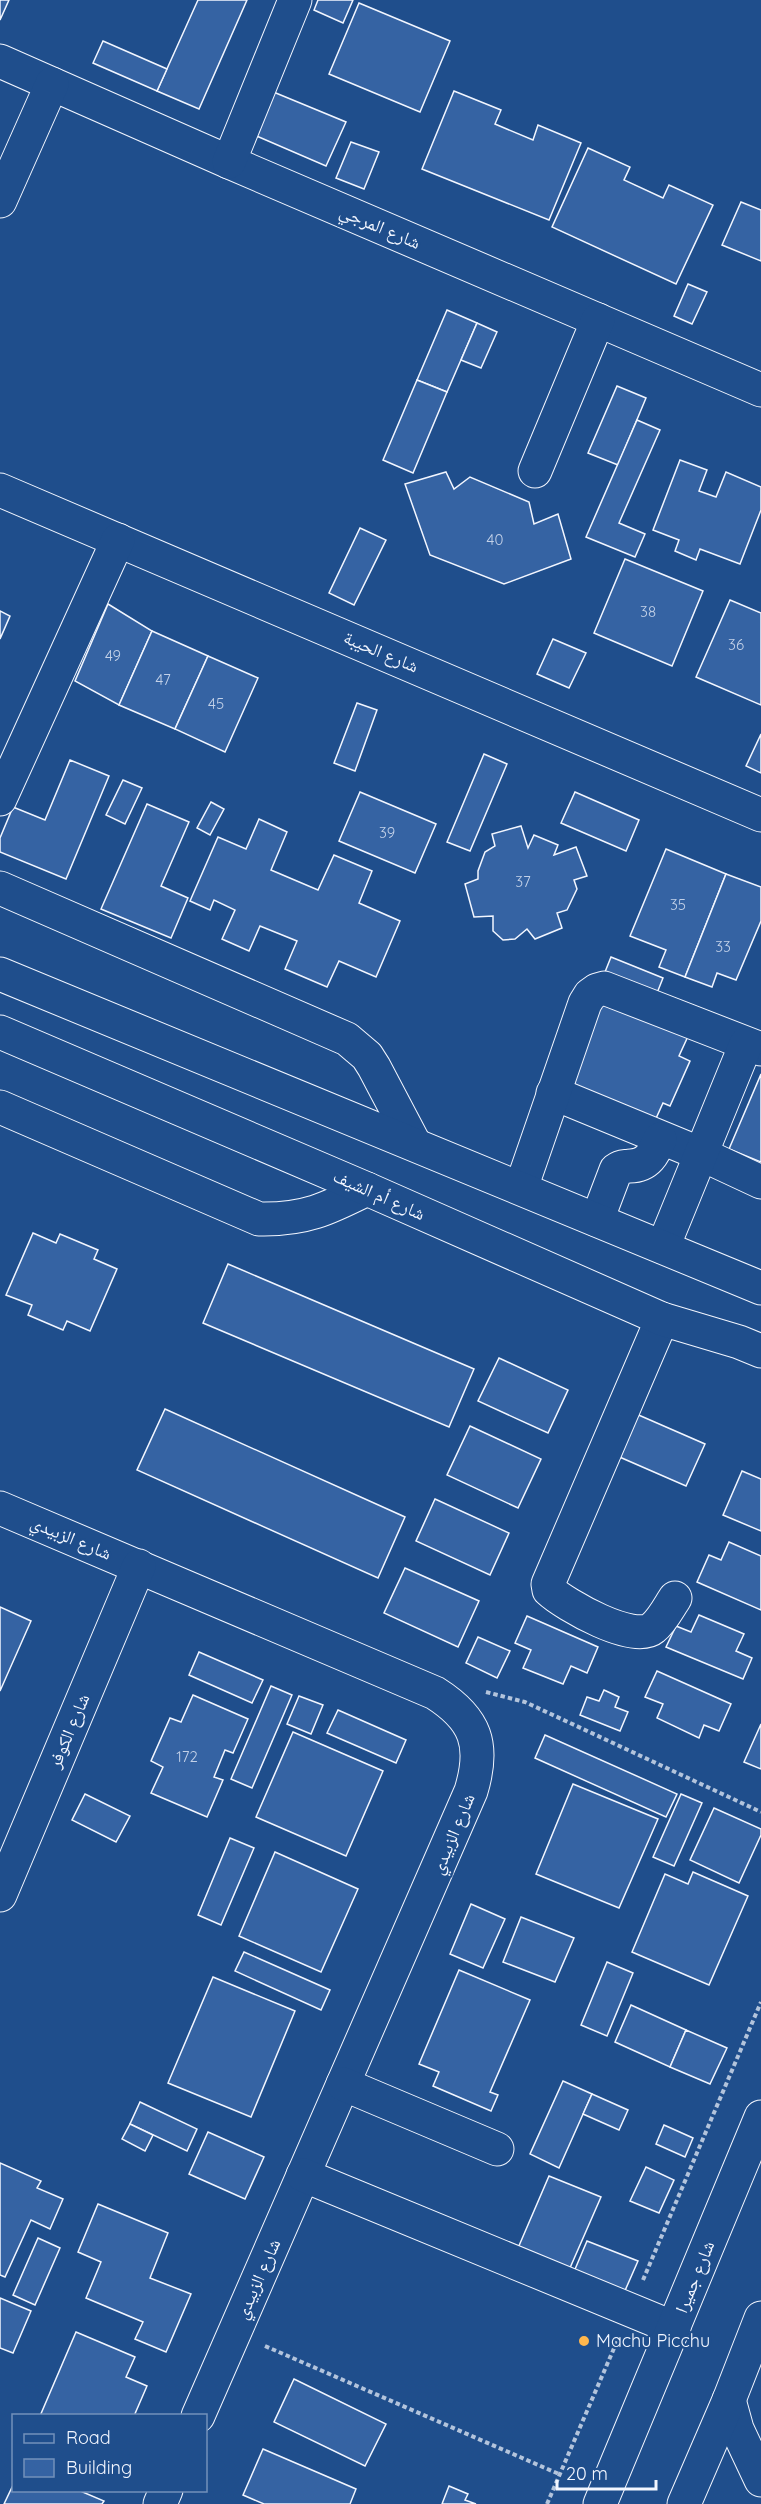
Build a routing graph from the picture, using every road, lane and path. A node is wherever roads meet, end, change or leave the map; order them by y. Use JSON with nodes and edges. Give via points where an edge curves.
{"nodes":[{"id":1,"x":295,"y":0,"type":"edge"},
{"id":2,"x":0,"y":61,"type":"edge"},
{"id":3,"x":52,"y":84,"type":"junction"},
{"id":4,"x":229,"y":162,"type":"junction"},
{"id":5,"x":0,"y":201,"type":"edge"},
{"id":6,"x":597,"y":320,"type":"junction"},
{"id":7,"x":761,"y":390,"type":"edge"},
{"id":8,"x":535,"y":471,"type":"dead end"},
{"id":9,"x":0,"y":490,"type":"edge"},
{"id":10,"x":118,"y":540,"type":"junction"},
{"id":11,"x":0,"y":800,"type":"edge"},
{"id":12,"x":761,"y":815,"type":"edge"},
{"id":13,"x":0,"y":888,"type":"edge"},
{"id":14,"x":0,"y":974,"type":"edge"},
{"id":15,"x":0,"y":1032,"type":"edge"},
{"id":16,"x":754,"y":1046,"type":"edge"},
{"id":17,"x":554,"y":1094,"type":"junction"},
{"id":18,"x":0,"y":1107,"type":"edge"},
{"id":19,"x":660,"y":1139,"type":"junction"},
{"id":20,"x":414,"y":1143,"type":"junction"},
{"id":21,"x":701,"y":1154,"type":"junction"},
{"id":22,"x":761,"y":1182,"type":"edge"},
{"id":23,"x":521,"y":1188,"type":"junction"},
{"id":24,"x":367,"y":1189,"type":"junction"},
{"id":25,"x":597,"y":1220,"type":"junction"},
{"id":26,"x":663,"y":1247,"type":"junction"},
{"id":27,"x":761,"y":1288,"type":"edge"},
{"id":28,"x":662,"y":1319,"type":"junction"},
{"id":29,"x":750,"y":1346,"type":"edge"},
{"id":30,"x":761,"y":1367,"type":"edge"},
{"id":31,"x":0,"y":1509,"type":"edge"},
{"id":32,"x":139,"y":1566,"type":"junction"},
{"id":33,"x":675,"y":1598,"type":"dead end"},
{"id":34,"x":435,"y":1693,"type":"junction"},
{"id":35,"x":761,"y":1812,"type":"edge"},
{"id":36,"x":0,"y":1895,"type":"edge"},
{"id":37,"x":761,"y":2002,"type":"edge"},
{"id":38,"x":343,"y":2084,"type":"junction"},
{"id":39,"x":761,"y":2116,"type":"edge"},
{"id":40,"x":497,"y":2149,"type":"dead end"},
{"id":41,"x":303,"y":2175,"type":"junction"},
{"id":42,"x":631,"y":2310,"type":"junction"},
{"id":43,"x":761,"y":2318,"type":"edge"},
{"id":44,"x":674,"y":2328,"type":"junction"},
{"id":45,"x":234,"y":2333,"type":"junction"},
{"id":46,"x":729,"y":2400,"type":"junction"},
{"id":47,"x":198,"y":2414,"type":"edge"},
{"id":48,"x":559,"y":2474,"type":"junction"},
{"id":49,"x":761,"y":2480,"type":"edge"},
{"id":50,"x":547,"y":2504,"type":"edge"},
{"id":51,"x":600,"y":2504,"type":"edge"},
{"id":52,"x":684,"y":2504,"type":"edge"}],
"edges":[{"from":1,"to":4,"type":"street"},
{"from":2,"to":3,"type":"street","name":"شارع المرجي"},
{"from":3,"to":4,"type":"street","name":"شارع المرجي"},
{"from":3,"to":5,"type":"street"},
{"from":4,"to":6,"type":"street","name":"شارع المرجي"},
{"from":6,"to":7,"type":"street","name":"شارع المرجي"},
{"from":6,"to":8,"type":"street"},
{"from":9,"to":10,"type":"street","name":"شارع الحيبة"},
{"from":10,"to":11,"type":"street"},
{"from":10,"to":12,"type":"street","name":"شارع الحيبة"},
{"from":13,"to":20,"type":"street","via":[[347,1039],[367,1056]]},
{"from":14,"to":20,"type":"street"},
{"from":15,"to":24,"type":"street","name":"شارع أم الشيف"},
{"from":16,"to":17,"type":"street","via":[[604,988],[585,1003]]},
{"from":16,"to":21,"type":"street"},
{"from":17,"to":19,"type":"street"},
{"from":17,"to":23,"type":"street"},
{"from":18,"to":24,"type":"street","via":[[259,1219],[307,1216]]},
{"from":19,"to":21,"type":"street"},
{"from":19,"to":25,"type":"street","via":[[648,1160],[616,1170]]},
{"from":20,"to":23,"type":"street"},
{"from":21,"to":22,"type":"street"},
{"from":21,"to":26,"type":"street"},
{"from":23,"to":25,"type":"street"},
{"from":24,"to":28,"type":"street","name":"شارع أم الشيف"},
{"from":25,"to":26,"type":"street"},
{"from":26,"to":27,"type":"street"},
{"from":28,"to":29,"type":"street","name":"شارع أم الشيف"},
{"from":28,"to":33,"type":"street","via":[[548,1584],[549,1590],[567,1604],[633,1632],[653,1629]]},
{"from":29,"to":30,"type":"street"},
{"from":31,"to":32,"type":"street","name":"شارع الزبيدي"},
{"from":32,"to":34,"type":"street","name":"شارع الزبيدي"},
{"from":32,"to":36,"type":"street","name":"شارع الكوفر"},
{"from":34,"to":35,"type":"path","via":[[480,1691],[525,1701]]},
{"from":34,"to":38,"type":"street","name":"شارع الزبيدي","via":[[455,1705],[469,1724],[477,1745],[478,1769]]},
{"from":37,"to":42,"type":"path"},
{"from":38,"to":40,"type":"street"},
{"from":38,"to":41,"type":"street","name":"شارع الزبيدي"},
{"from":39,"to":44,"type":"street","name":"شارع جميرا"},
{"from":41,"to":42,"type":"street"},
{"from":41,"to":45,"type":"street","name":"شارع الزبيدي"},
{"from":42,"to":44,"type":"street"},
{"from":42,"to":48,"type":"path"},
{"from":43,"to":46,"type":"street"},
{"from":44,"to":51,"type":"street","name":"شارع جميرا"},
{"from":45,"to":47,"type":"street","name":"شارع الزبيدي"},
{"from":45,"to":48,"type":"path"},
{"from":46,"to":49,"type":"street","via":[[737,2429]]},
{"from":46,"to":52,"type":"street"},
{"from":48,"to":50,"type":"path"}]}
